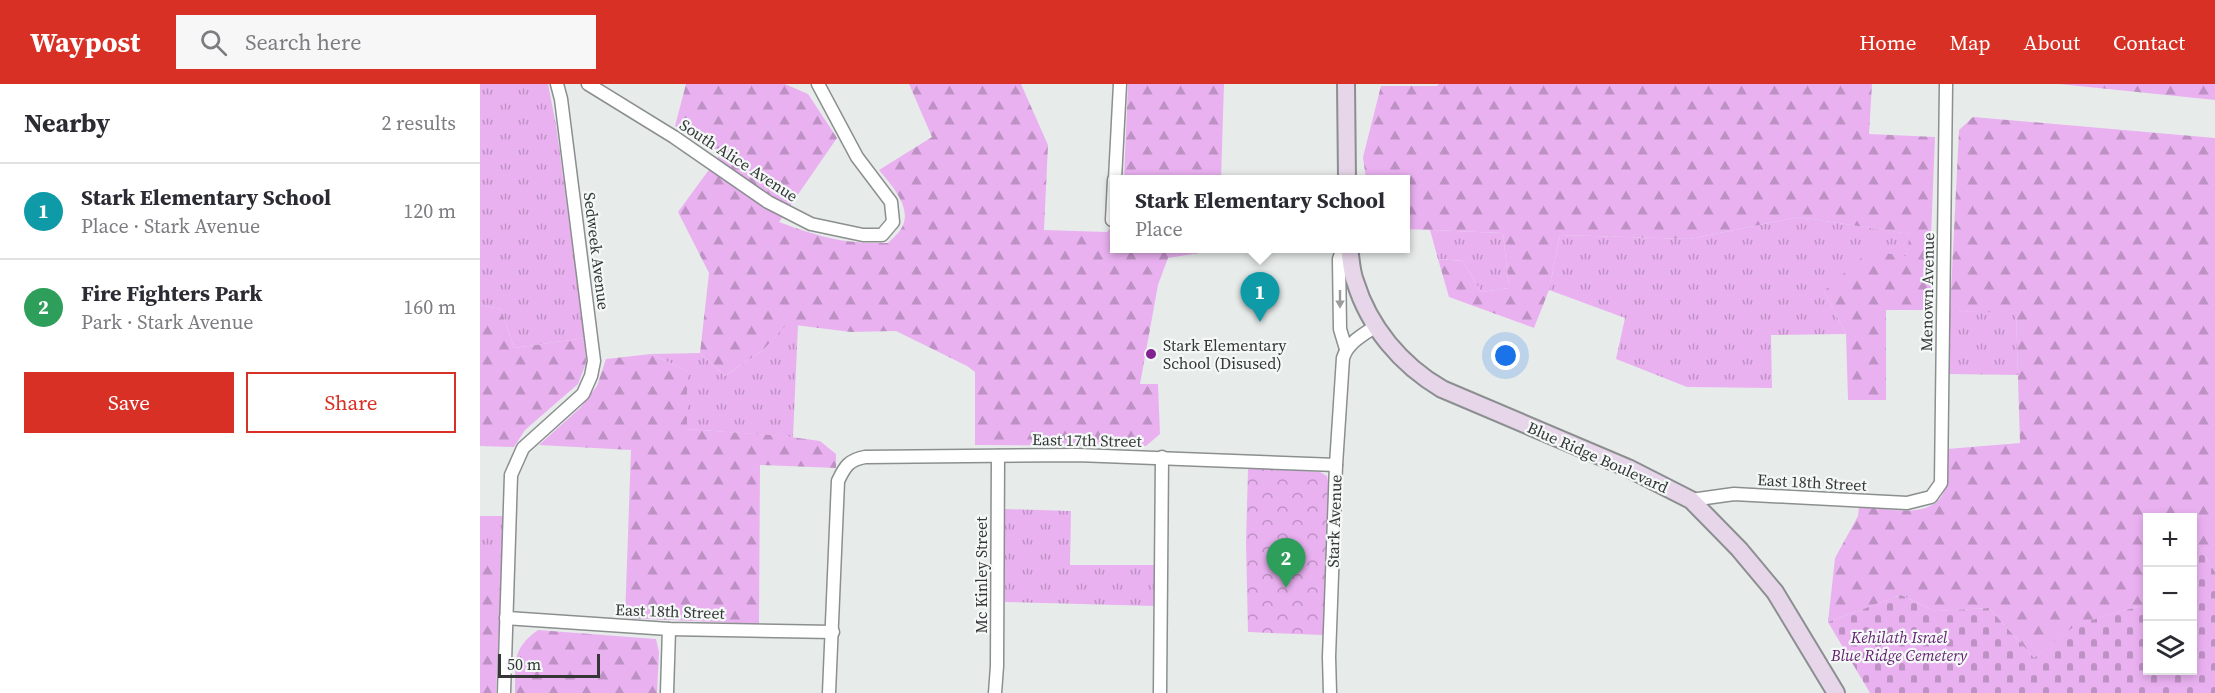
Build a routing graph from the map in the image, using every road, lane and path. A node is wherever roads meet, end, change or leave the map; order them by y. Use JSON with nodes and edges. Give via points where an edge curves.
{"nodes":[{"id":1,"x":557,"y":84,"type":"edge"},
{"id":2,"x":588,"y":84,"type":"edge"},
{"id":3,"x":818,"y":84,"type":"edge"},
{"id":4,"x":1120,"y":84,"type":"edge"},
{"id":5,"x":1346,"y":84,"type":"edge"},
{"id":6,"x":1946,"y":84,"type":"edge"},
{"id":7,"x":1114,"y":175,"type":"edge"},
{"id":8,"x":1347,"y":175,"type":"edge"},
{"id":9,"x":1341,"y":253,"type":"edge"},
{"id":10,"x":1350,"y":253,"type":"edge"},
{"id":11,"x":1376,"y":326,"type":"junction"},
{"id":12,"x":1346,"y":349,"type":"junction"},
{"id":13,"x":998,"y":456,"type":"junction"},
{"id":14,"x":1162,"y":458,"type":"junction"},
{"id":15,"x":1336,"y":465,"type":"junction"},
{"id":16,"x":1930,"y":497,"type":"joint"},
{"id":17,"x":1691,"y":500,"type":"junction"},
{"id":18,"x":506,"y":618,"type":"junction"},
{"id":19,"x":669,"y":629,"type":"junction"},
{"id":20,"x":833,"y":632,"type":"junction"},
{"id":21,"x":504,"y":693,"type":"edge"},
{"id":22,"x":667,"y":693,"type":"edge"},
{"id":23,"x":830,"y":693,"type":"edge"},
{"id":24,"x":995,"y":693,"type":"edge"},
{"id":25,"x":1160,"y":693,"type":"edge"},
{"id":26,"x":1330,"y":693,"type":"edge"},
{"id":27,"x":1836,"y":693,"type":"edge"}],
"edges":[{"from":1,"to":18,"type":"street","name":"Sedweek Avenue","via":[[594,361],[583,394],[524,448],[511,475]]},
{"from":2,"to":3,"type":"street","name":"South Alice Avenue","via":[[768,202],[811,224],[882,235],[893,222],[891,202],[857,157]]},
{"from":4,"to":7,"type":"street"},
{"from":5,"to":8,"type":"main road"},
{"from":6,"to":16,"type":"street","name":"Menown Avenue","via":[[1941,483]]},
{"from":9,"to":12,"type":"street","name":"Stark Avenue","one_way":true,"via":[[1340,329]]},
{"from":10,"to":11,"type":"main road","name":"Blue Ridge Boulevard","via":[[1354,279]]},
{"from":11,"to":12,"type":"street"},
{"from":11,"to":17,"type":"main road","name":"Blue Ridge Boulevard","via":[[1402,359],[1442,388],[1628,468]]},
{"from":12,"to":15,"type":"street","name":"Stark Avenue"},
{"from":13,"to":14,"type":"street","name":"East 17th Street"},
{"from":13,"to":20,"type":"street","name":"East 17th Street","via":[[865,457],[845,466],[838,481]]},
{"from":13,"to":24,"type":"street","name":"Mc Kinley Street"},
{"from":14,"to":15,"type":"street","name":"East 17th Street"},
{"from":14,"to":25,"type":"street"},
{"from":15,"to":26,"type":"street","name":"Stark Avenue"},
{"from":16,"to":17,"type":"street","name":"East 18th Street","via":[[1907,503],[1734,494]]},
{"from":17,"to":27,"type":"main road","name":"Blue Ridge Boulevard","via":[[1775,592]]},
{"from":18,"to":19,"type":"street","name":"East 18th Street"},
{"from":18,"to":21,"type":"street","name":"Sedweek Avenue"},
{"from":19,"to":20,"type":"street","name":"East 18th Street"},
{"from":19,"to":22,"type":"street"},
{"from":20,"to":23,"type":"street"}]}
